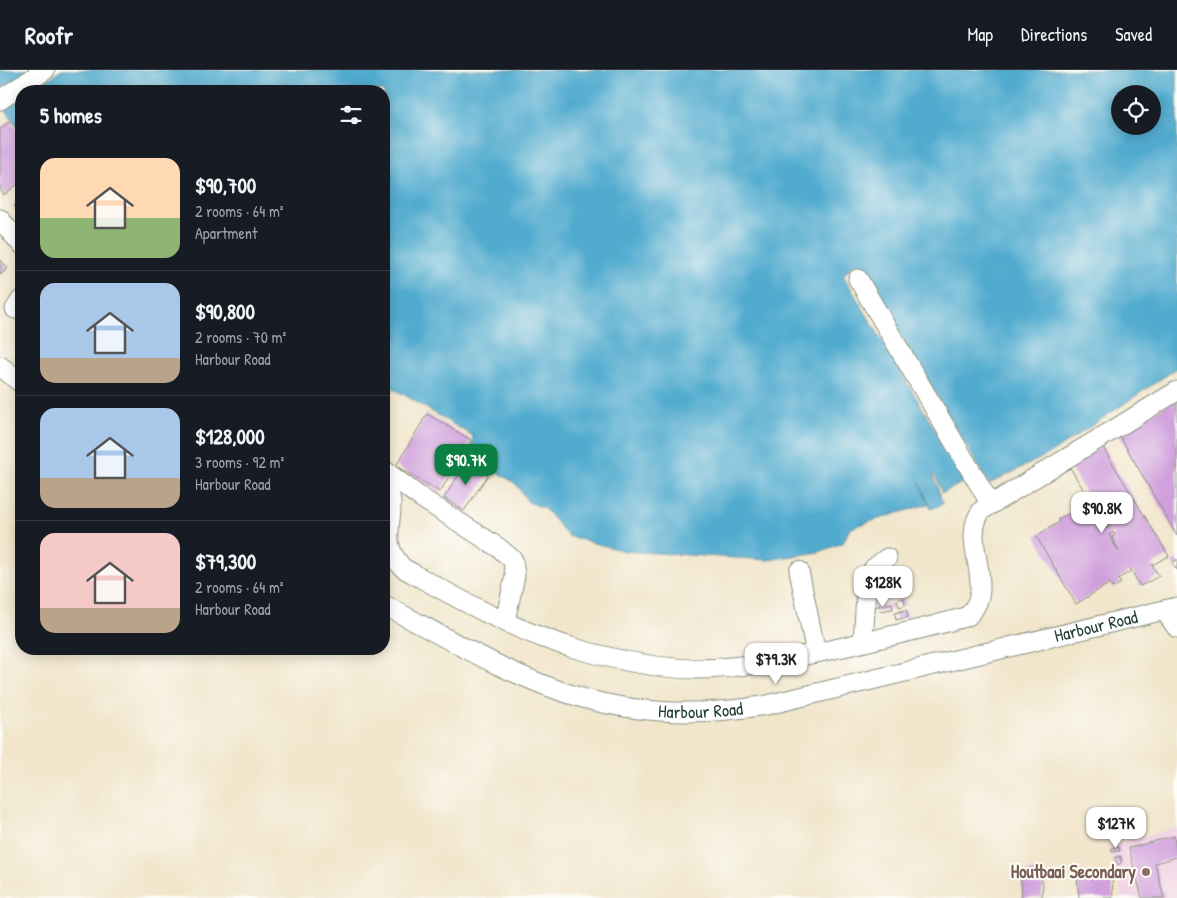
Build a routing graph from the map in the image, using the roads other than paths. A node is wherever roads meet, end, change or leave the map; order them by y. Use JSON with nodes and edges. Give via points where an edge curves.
{"nodes":[{"id":1,"x":45,"y":70,"type":"edge"},
{"id":2,"x":22,"y":85,"type":"edge"},
{"id":3,"x":15,"y":90,"type":"edge"},
{"id":4,"x":0,"y":100,"type":"edge"},
{"id":5,"x":0,"y":219,"type":"edge"},
{"id":6,"x":15,"y":237,"type":"edge"},
{"id":7,"x":858,"y":279,"type":"dead end"},
{"id":8,"x":1177,"y":391,"type":"edge"},
{"id":9,"x":390,"y":474,"type":"edge"},
{"id":10,"x":390,"y":497,"type":"edge"},
{"id":11,"x":990,"y":503,"type":"junction"},
{"id":12,"x":390,"y":516,"type":"edge"},
{"id":13,"x":390,"y":544,"type":"edge"},
{"id":14,"x":887,"y":558,"type":"dead end"},
{"id":15,"x":799,"y":571,"type":"dead end"},
{"id":16,"x":390,"y":608,"type":"edge"},
{"id":17,"x":1171,"y":608,"type":"edge"},
{"id":18,"x":505,"y":621,"type":"junction"},
{"id":19,"x":1177,"y":628,"type":"edge"},
{"id":20,"x":863,"y":642,"type":"junction"},
{"id":21,"x":816,"y":653,"type":"junction"}],
"edges":[{"from":1,"to":2,"type":"street"},
{"from":3,"to":4,"type":"street"},
{"from":5,"to":6,"type":"street"},
{"from":7,"to":11,"type":"street"},
{"from":8,"to":11,"type":"street"},
{"from":9,"to":18,"type":"street","via":[[513,560],[515,576]]},
{"from":10,"to":12,"type":"street"},
{"from":11,"to":20,"type":"street","via":[[973,526],[980,587],[975,609],[968,616]]},
{"from":13,"to":18,"type":"street","via":[[396,561],[403,568]]},
{"from":14,"to":20,"type":"street","via":[[874,568],[867,579]]},
{"from":15,"to":21,"type":"street"},
{"from":16,"to":17,"type":"street","name":"Harbour Road","via":[[522,676],[553,688],[630,709],[675,713],[766,705]]},
{"from":17,"to":19,"type":"street"},
{"from":18,"to":21,"type":"street","via":[[574,648],[660,666],[695,669],[746,666]]},
{"from":20,"to":21,"type":"street"}]}
